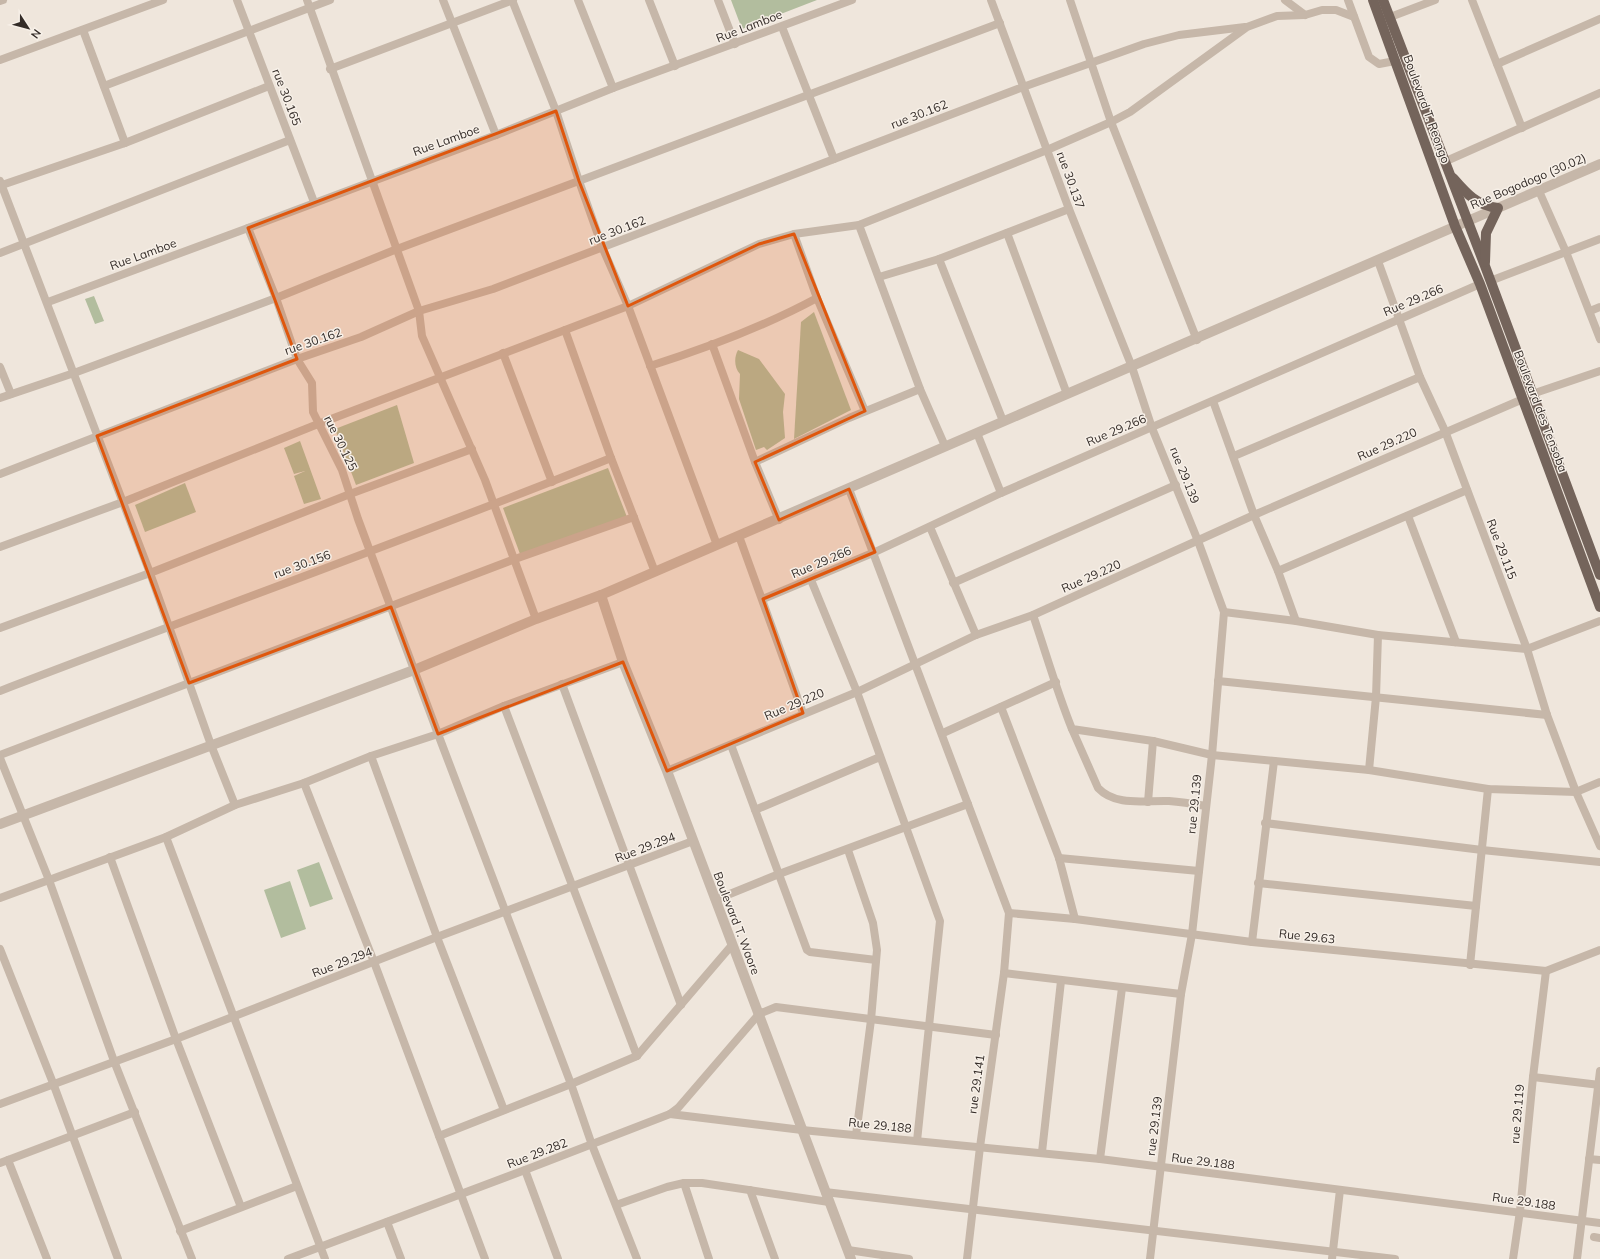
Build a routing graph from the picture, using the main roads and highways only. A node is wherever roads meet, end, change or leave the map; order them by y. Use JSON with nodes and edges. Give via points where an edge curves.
{"nodes":[{"id":1,"x":1373,"y":0,"type":"edge"},
{"id":2,"x":1383,"y":0,"type":"edge"},
{"id":3,"x":1386,"y":19,"type":"junction"},
{"id":4,"x":1449,"y":173,"type":"junction"},
{"id":5,"x":1467,"y":221,"type":"joint"},
{"id":6,"x":1455,"y":226,"type":"joint"},
{"id":7,"x":1485,"y":266,"type":"junction"},
{"id":8,"x":1485,"y":283,"type":"junction"},
{"id":9,"x":1528,"y":397,"type":"junction"},
{"id":10,"x":1600,"y":575,"type":"edge"},
{"id":11,"x":1600,"y":607,"type":"edge"}],
"edges":[{"from":1,"to":3,"type":"main road","name":"Boulevard T. Reongo"},
{"from":2,"to":3,"type":"main road","name":"Boulevard T. Reongo"},
{"from":3,"to":4,"type":"main road","name":"Boulevard T. Reongo"},
{"from":3,"to":6,"type":"main road","name":"Boulevard T. Reongo","via":[[1395,61]]},
{"from":4,"to":5,"type":"main road","name":"Boulevard T. Reongo"},
{"from":4,"to":7,"type":"main road","via":[[1474,200],[1498,208],[1486,233]]},
{"from":5,"to":7,"type":"main road","name":"Boulevard des Tensoba"},
{"from":6,"to":8,"type":"main road","name":"Boulevard des Tensoba"},
{"from":7,"to":8,"type":"main road","name":"Boulevard des Tensoba"},
{"from":8,"to":9,"type":"main road","name":"Boulevard des Tensoba"},
{"from":9,"to":10,"type":"main road","name":"Boulevard des Tensoba"},
{"from":9,"to":11,"type":"main road","name":"Boulevard des Tensoba"}]}
